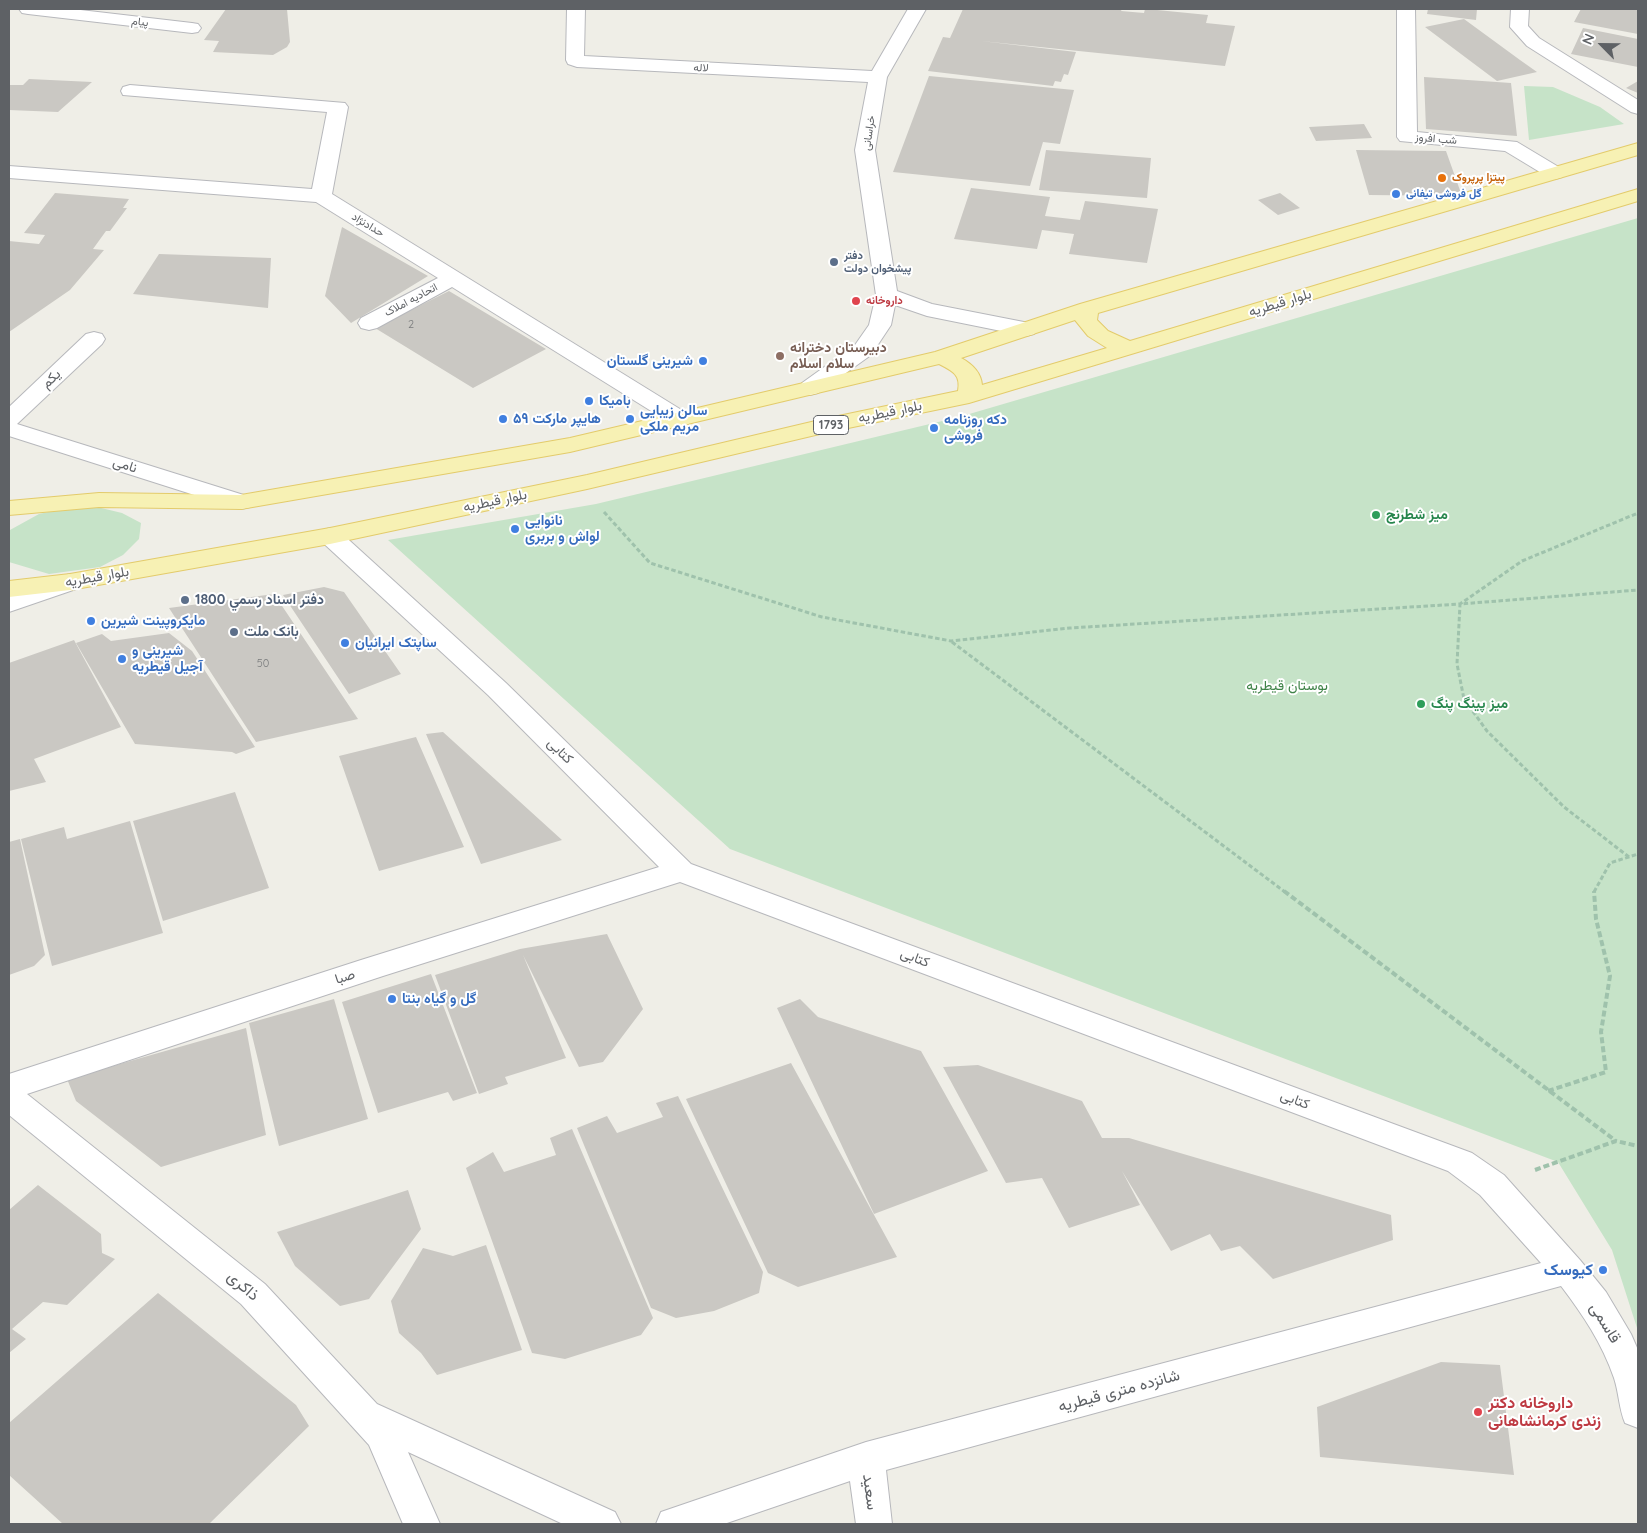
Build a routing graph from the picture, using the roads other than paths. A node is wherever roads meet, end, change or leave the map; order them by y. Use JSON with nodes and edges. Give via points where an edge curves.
{"nodes":[{"id":1,"x":28,"y":9,"type":"edge"},
{"id":2,"x":576,"y":9,"type":"edge"},
{"id":3,"x":917,"y":9,"type":"edge"},
{"id":4,"x":1406,"y":9,"type":"edge"},
{"id":5,"x":1520,"y":9,"type":"edge"},
{"id":6,"x":192,"y":28,"type":"dead end"},
{"id":7,"x":878,"y":78,"type":"junction"},
{"id":8,"x":130,"y":91,"type":"dead end"},
{"id":9,"x":1638,"y":108,"type":"edge"},
{"id":10,"x":1638,"y":149,"type":"edge"},
{"id":11,"x":9,"y":172,"type":"edge"},
{"id":12,"x":1555,"y":173,"type":"junction"},
{"id":13,"x":1638,"y":195,"type":"edge"},
{"id":14,"x":321,"y":196,"type":"junction"},
{"id":15,"x":453,"y":278,"type":"junction"},
{"id":16,"x":887,"y":296,"type":"junction"},
{"id":17,"x":1088,"y":309,"type":"junction"},
{"id":18,"x":369,"y":323,"type":"dead end"},
{"id":19,"x":1026,"y":329,"type":"junction"},
{"id":20,"x":94,"y":339,"type":"dead end"},
{"id":21,"x":1131,"y":348,"type":"junction"},
{"id":22,"x":942,"y":357,"type":"junction"},
{"id":23,"x":810,"y":388,"type":"junction"},
{"id":24,"x":969,"y":396,"type":"junction"},
{"id":25,"x":9,"y":419,"type":"edge"},
{"id":26,"x":680,"y":419,"type":"junction"},
{"id":27,"x":9,"y":429,"type":"edge"},
{"id":28,"x":241,"y":502,"type":"junction"},
{"id":29,"x":20,"y":507,"type":"edge"},
{"id":30,"x":9,"y":520,"type":"edge"},
{"id":31,"x":330,"y":536,"type":"junction"},
{"id":32,"x":9,"y":573,"type":"edge"},
{"id":33,"x":70,"y":582,"type":"junction"},
{"id":34,"x":9,"y":589,"type":"edge"},
{"id":35,"x":9,"y":604,"type":"edge"},
{"id":36,"x":682,"y":871,"type":"junction"},
{"id":37,"x":9,"y":1086,"type":"edge"},
{"id":38,"x":9,"y":1097,"type":"edge"},
{"id":39,"x":1568,"y":1270,"type":"junction"},
{"id":40,"x":1638,"y":1412,"type":"edge"},
{"id":41,"x":362,"y":1414,"type":"junction"},
{"id":42,"x":866,"y":1459,"type":"junction"},
{"id":43,"x":421,"y":1524,"type":"edge"},
{"id":44,"x":602,"y":1524,"type":"edge"},
{"id":45,"x":674,"y":1524,"type":"edge"},
{"id":46,"x":874,"y":1524,"type":"edge"}],
"edges":[{"from":1,"to":6,"type":"street","name":"پیام"},
{"from":2,"to":7,"type":"street","name":"لاله","via":[[577,61]]},
{"from":3,"to":7,"type":"street","name":"خراسانی"},
{"from":4,"to":12,"type":"street","name":"شب افروز","via":[[1407,137],[1510,146]]},
{"from":5,"to":9,"type":"street","via":[[1519,27],[1533,42]]},
{"from":7,"to":16,"type":"street","name":"خراسانی","via":[[865,150]]},
{"from":8,"to":14,"type":"street","via":[[338,107]]},
{"from":10,"to":12,"type":"main road"},
{"from":11,"to":14,"type":"street","name":"حدادنژاد"},
{"from":12,"to":17,"type":"main road"},
{"from":13,"to":21,"type":"main road","name":"بلوار قیطریه","number":"1793"},
{"from":14,"to":15,"type":"street","name":"حدادنژاد"},
{"from":15,"to":18,"type":"street","name":"اتحادیه املاک"},
{"from":15,"to":26,"type":"street","name":"حدادنژاد"},
{"from":16,"to":19,"type":"street","via":[[927,309]]},
{"from":16,"to":23,"type":"street","name":"خراسانی","via":[[880,325],[863,350]]},
{"from":17,"to":19,"type":"main road"},
{"from":17,"to":21,"type":"main road","via":[[1086,321],[1094,332],[1110,342]]},
{"from":19,"to":22,"type":"main road"},
{"from":20,"to":25,"type":"street","name":"یکم"},
{"from":21,"to":24,"type":"main road","name":"بلوار قیطریه","number":"1793"},
{"from":22,"to":23,"type":"main road"},
{"from":22,"to":24,"type":"main road","via":[[970,375]]},
{"from":23,"to":26,"type":"main road"},
{"from":24,"to":31,"type":"main road","name":"بلوار قیطریه","number":"1793"},
{"from":26,"to":28,"type":"main road","via":[[570,445]]},
{"from":27,"to":28,"type":"street","name":"نامی"},
{"from":28,"to":29,"type":"main road","via":[[99,500]]},
{"from":29,"to":30,"type":"main road"},
{"from":31,"to":33,"type":"main road","name":"بلوار قیطریه","number":"1793"},
{"from":31,"to":36,"type":"street","name":"کتابی","via":[[497,689]]},
{"from":32,"to":33,"type":"main road"},
{"from":33,"to":34,"type":"main road","name":"بلوار قیطریه","number":"1793"},
{"from":33,"to":35,"type":"street"},
{"from":36,"to":37,"type":"street","name":"صبا"},
{"from":36,"to":39,"type":"street","name":"کتابی","via":[[1460,1162],[1492,1185]]},
{"from":38,"to":41,"type":"street","name":"ذاکری","via":[[254,1294]]},
{"from":39,"to":40,"type":"street","name":"قاسمی","via":[[1594,1303],[1620,1346],[1632,1380]]},
{"from":39,"to":42,"type":"street","name":"شانزده متری قیطریه"},
{"from":41,"to":43,"type":"street","name":"ذاکری","via":[[382,1434]]},
{"from":41,"to":44,"type":"street"},
{"from":42,"to":45,"type":"street","name":"شانزده متری قیطریه"},
{"from":42,"to":46,"type":"street","name":"سعید"}]}
